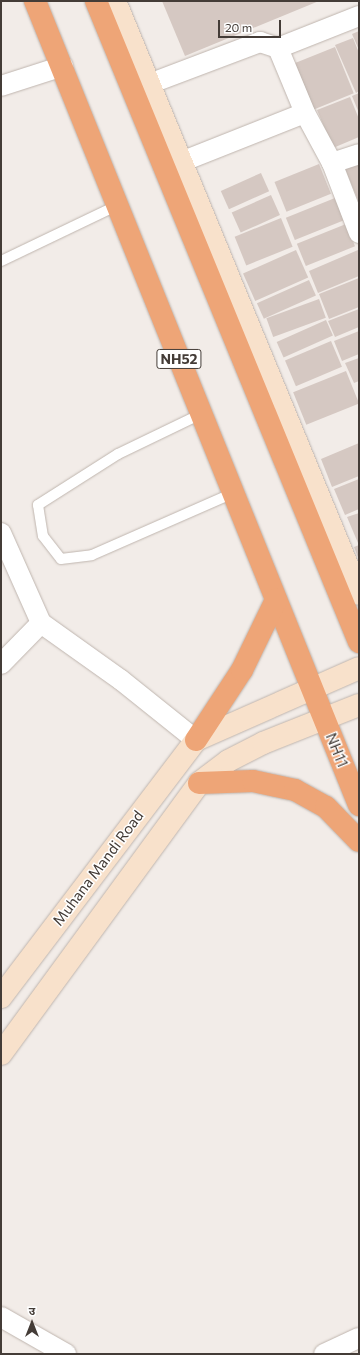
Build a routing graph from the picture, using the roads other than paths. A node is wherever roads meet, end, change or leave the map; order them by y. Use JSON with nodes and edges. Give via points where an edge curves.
{"nodes":[{"id":1,"x":35,"y":1,"type":"edge"},
{"id":2,"x":96,"y":1,"type":"edge"},
{"id":3,"x":115,"y":1,"type":"edge"},
{"id":4,"x":359,"y":16,"type":"edge"},
{"id":5,"x":278,"y":48,"type":"junction"},
{"id":6,"x":63,"y":66,"type":"junction"},
{"id":7,"x":149,"y":84,"type":"junction"},
{"id":8,"x":1,"y":86,"type":"edge"},
{"id":9,"x":305,"y":113,"type":"junction"},
{"id":10,"x":359,"y":154,"type":"edge"},
{"id":11,"x":181,"y":162,"type":"junction"},
{"id":12,"x":332,"y":163,"type":"junction"},
{"id":13,"x":118,"y":205,"type":"junction"},
{"id":14,"x":359,"y":233,"type":"edge"},
{"id":15,"x":1,"y":261,"type":"edge"},
{"id":16,"x":201,"y":414,"type":"junction"},
{"id":17,"x":233,"y":493,"type":"junction"},
{"id":18,"x":1,"y":533,"type":"edge"},
{"id":19,"x":359,"y":594,"type":"edge"},
{"id":20,"x":276,"y":600,"type":"junction"},
{"id":21,"x":41,"y":622,"type":"junction"},
{"id":22,"x":359,"y":642,"type":"edge"},
{"id":23,"x":1,"y":664,"type":"edge"},
{"id":24,"x":359,"y":668,"type":"edge"},
{"id":25,"x":312,"y":690,"type":"junction"},
{"id":26,"x":359,"y":705,"type":"edge"},
{"id":27,"x":324,"y":718,"type":"junction"},
{"id":28,"x":196,"y":740,"type":"junction"},
{"id":29,"x":199,"y":783,"type":"junction"},
{"id":30,"x":359,"y":805,"type":"edge"},
{"id":31,"x":359,"y":841,"type":"edge"},
{"id":32,"x":1,"y":997,"type":"edge"},
{"id":33,"x":1,"y":1054,"type":"edge"},
{"id":34,"x":1,"y":1317,"type":"edge"},
{"id":35,"x":359,"y":1338,"type":"edge"},
{"id":36,"x":66,"y":1354,"type":"edge"},
{"id":37,"x":324,"y":1354,"type":"edge"}],
"edges":[{"from":1,"to":6,"type":"highway","number":"NH52"},
{"from":2,"to":22,"type":"highway"},
{"from":3,"to":7,"type":"main road"},
{"from":4,"to":5,"type":"street"},
{"from":5,"to":7,"type":"street","via":[[260,42]]},
{"from":5,"to":9,"type":"street"},
{"from":6,"to":8,"type":"street"},
{"from":6,"to":13,"type":"highway","number":"NH52"},
{"from":7,"to":11,"type":"main road"},
{"from":9,"to":11,"type":"street"},
{"from":9,"to":12,"type":"street"},
{"from":10,"to":12,"type":"street"},
{"from":11,"to":19,"type":"main road"},
{"from":12,"to":14,"type":"street"},
{"from":13,"to":15,"type":"lane"},
{"from":13,"to":16,"type":"highway","number":"NH52"},
{"from":16,"to":17,"type":"highway","number":"NH52"},
{"from":16,"to":17,"type":"lane","via":[[118,454],[38,505],[43,536],[61,559],[92,555]]},
{"from":17,"to":20,"type":"highway","number":"NH52"},
{"from":18,"to":21,"type":"street"},
{"from":20,"to":25,"type":"highway","number":"NH52"},
{"from":20,"to":28,"type":"highway","via":[[242,670]]},
{"from":21,"to":23,"type":"street"},
{"from":21,"to":28,"type":"street","via":[[121,680]]},
{"from":24,"to":25,"type":"main road"},
{"from":25,"to":27,"type":"highway","number":"NH52"},
{"from":25,"to":28,"type":"main road"},
{"from":26,"to":27,"type":"main road"},
{"from":27,"to":29,"type":"main road","via":[[228,761]]},
{"from":27,"to":30,"type":"highway","name":"NH11","number":"NH52"},
{"from":28,"to":32,"type":"main road","name":"Muhana Mandi Road"},
{"from":29,"to":31,"type":"highway","via":[[253,781],[295,790],[326,807]]},
{"from":29,"to":33,"type":"main road"},
{"from":34,"to":36,"type":"street"},
{"from":35,"to":37,"type":"street"}]}
